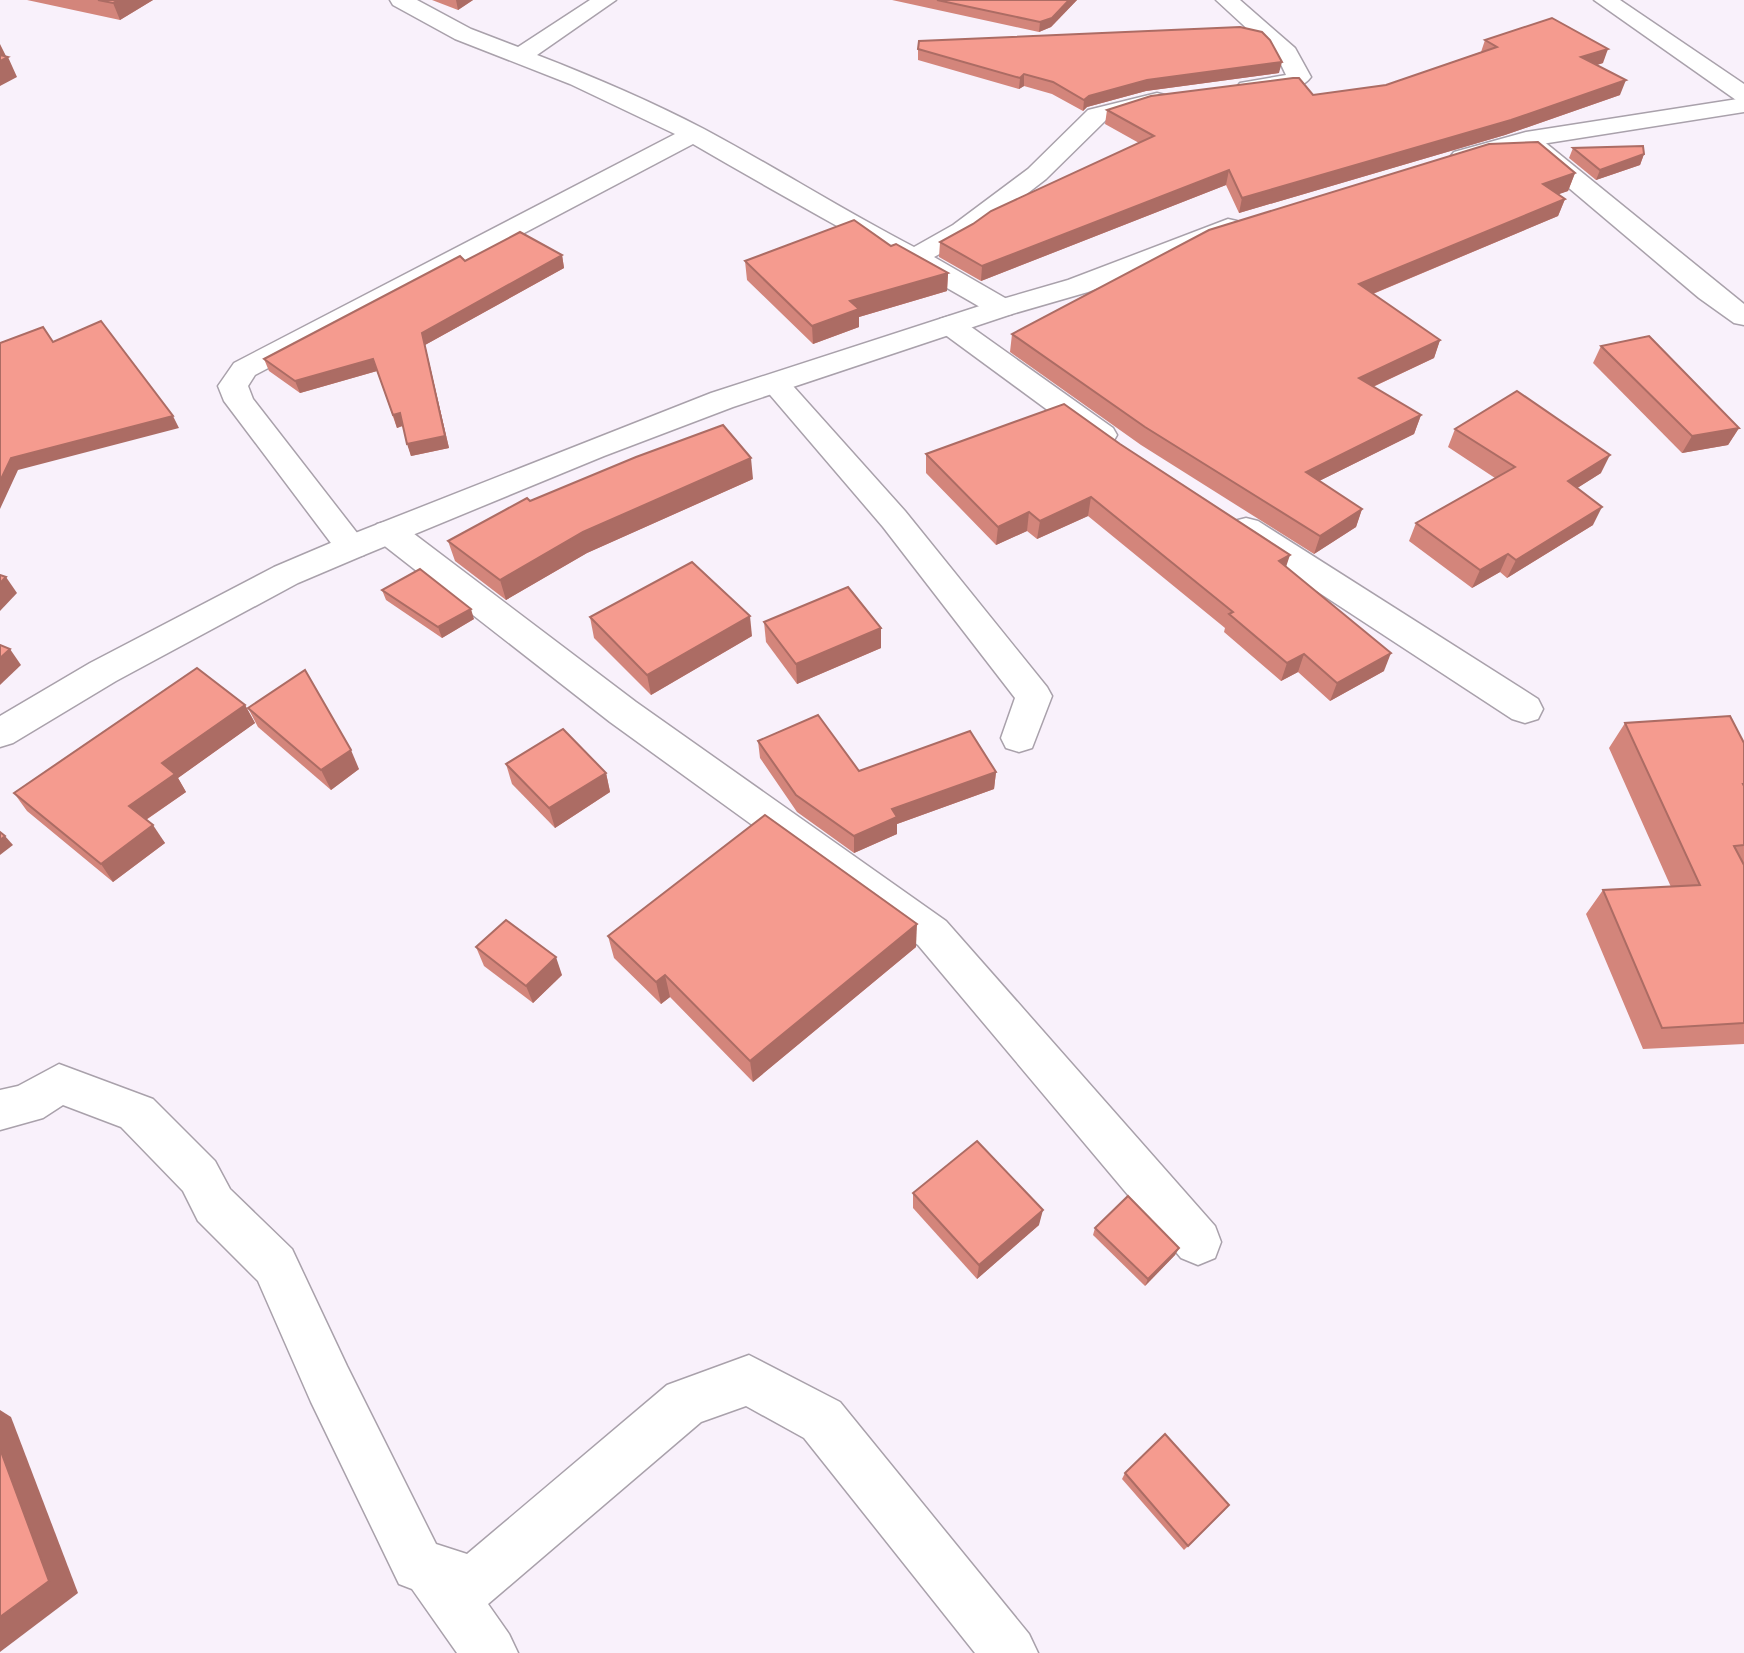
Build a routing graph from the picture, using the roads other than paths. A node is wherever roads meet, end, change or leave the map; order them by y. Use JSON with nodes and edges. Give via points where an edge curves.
{"nodes":[{"id":1,"x":401,"y":0,"type":"edge"},
{"id":2,"x":605,"y":0,"type":"edge"},
{"id":3,"x":1227,"y":0,"type":"edge"},
{"id":4,"x":1605,"y":0,"type":"edge"},
{"id":5,"x":519,"y":56,"type":"junction"},
{"id":6,"x":1224,"y":91,"type":"edge"},
{"id":7,"x":1744,"y":94,"type":"edge"},
{"id":8,"x":1185,"y":96,"type":"edge"},
{"id":9,"x":1744,"y":105,"type":"edge"},
{"id":10,"x":694,"y":134,"type":"junction"},
{"id":11,"x":1526,"y":139,"type":"junction"},
{"id":12,"x":1441,"y":163,"type":"edge"},
{"id":13,"x":1253,"y":220,"type":"edge"},
{"id":14,"x":914,"y":257,"type":"junction"},
{"id":15,"x":1002,"y":308,"type":"junction"},
{"id":16,"x":1744,"y":317,"type":"edge"},
{"id":17,"x":950,"y":325,"type":"junction"},
{"id":18,"x":775,"y":383,"type":"junction"},
{"id":19,"x":1129,"y":454,"type":"edge"},
{"id":20,"x":1217,"y":511,"type":"edge"},
{"id":21,"x":389,"y":532,"type":"junction"},
{"id":22,"x":352,"y":547,"type":"junction"},
{"id":23,"x":1525,"y":709,"type":"dead end"},
{"id":24,"x":2,"y":730,"type":"edge"},
{"id":25,"x":1019,"y":738,"type":"dead end"},
{"id":26,"x":0,"y":1110,"type":"edge"},
{"id":27,"x":1198,"y":1242,"type":"dead end"},
{"id":28,"x":430,"y":1569,"type":"junction"},
{"id":29,"x":490,"y":1653,"type":"edge"},
{"id":30,"x":1010,"y":1653,"type":"edge"}],
"edges":[{"from":1,"to":5,"type":"street","via":[[442,11],[463,34]]},
{"from":2,"to":5,"type":"street"},
{"from":3,"to":6,"type":"street","via":[[1287,53],[1299,77],[1289,83]]},
{"from":4,"to":7,"type":"street"},
{"from":5,"to":10,"type":"street"},
{"from":8,"to":14,"type":"street","via":[[1097,115],[1037,174],[962,231]]},
{"from":9,"to":11,"type":"street"},
{"from":10,"to":14,"type":"street"},
{"from":10,"to":22,"type":"street","via":[[244,369],[233,386],[239,401]]},
{"from":11,"to":12,"type":"street"},
{"from":11,"to":16,"type":"street"},
{"from":13,"to":15,"type":"street","via":[[1078,286]]},
{"from":14,"to":15,"type":"street"},
{"from":15,"to":17,"type":"street"},
{"from":17,"to":18,"type":"street"},
{"from":17,"to":19,"type":"street"},
{"from":18,"to":21,"type":"street","via":[[649,427]]},
{"from":18,"to":25,"type":"street","via":[[894,519],[1034,696]]},
{"from":20,"to":23,"type":"street"},
{"from":21,"to":22,"type":"street"},
{"from":21,"to":27,"type":"street","via":[[623,712],[932,933]]},
{"from":22,"to":24,"type":"street","via":[[286,575]]},
{"from":26,"to":28,"type":"street","via":[[27,1104],[59,1084],[81,1090],[137,1113],[199,1176],[214,1205],[275,1265],[418,1565]]},
{"from":28,"to":29,"type":"street"},
{"from":28,"to":30,"type":"street","via":[[474,1583],[685,1404],[749,1380],[822,1420]]}]}
